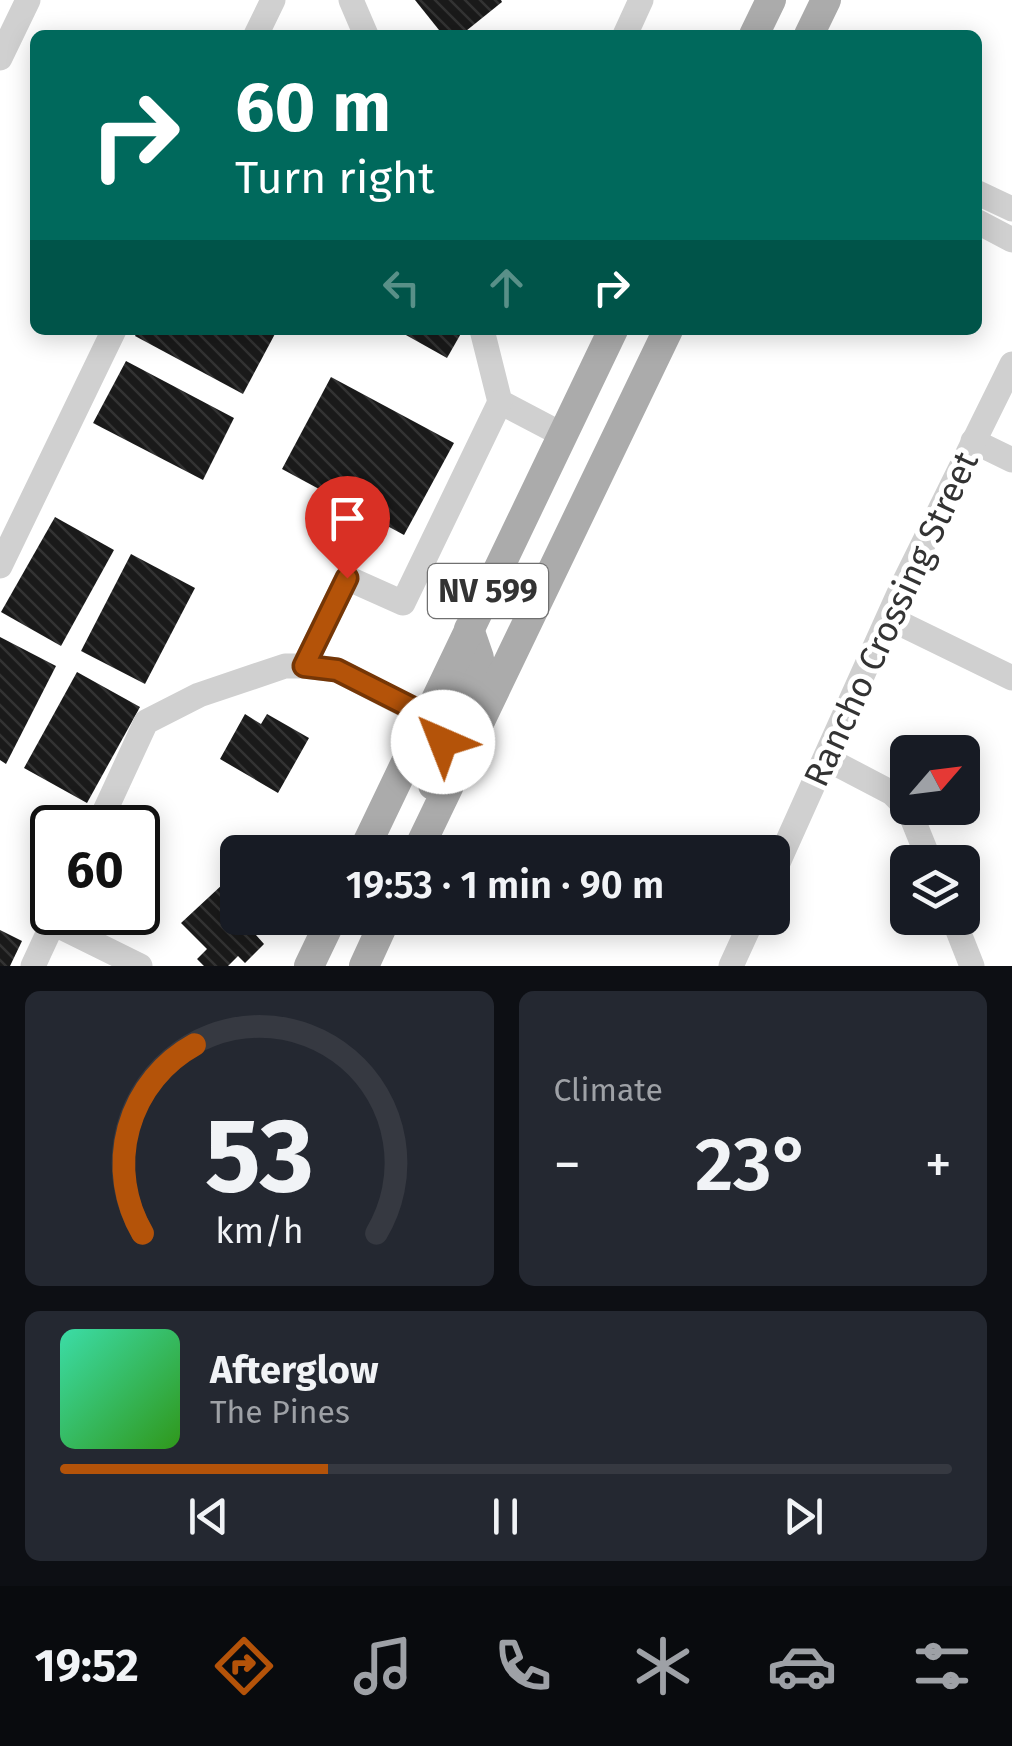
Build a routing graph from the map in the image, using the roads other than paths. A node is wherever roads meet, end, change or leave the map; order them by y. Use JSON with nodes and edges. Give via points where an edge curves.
{"nodes":[{"id":1,"x":28,"y":0,"type":"edge"},
{"id":2,"x":272,"y":0,"type":"edge"},
{"id":3,"x":352,"y":0,"type":"edge"},
{"id":4,"x":642,"y":0,"type":"edge"},
{"id":5,"x":771,"y":0,"type":"edge"},
{"id":6,"x":826,"y":0,"type":"edge"},
{"id":7,"x":258,"y":30,"type":"edge"},
{"id":8,"x":364,"y":30,"type":"edge"},
{"id":9,"x":627,"y":30,"type":"edge"},
{"id":10,"x":756,"y":30,"type":"edge"},
{"id":11,"x":811,"y":30,"type":"edge"},
{"id":12,"x":0,"y":58,"type":"edge"},
{"id":13,"x":982,"y":195,"type":"edge"},
{"id":14,"x":1012,"y":210,"type":"edge"},
{"id":15,"x":982,"y":224,"type":"edge"},
{"id":16,"x":1012,"y":240,"type":"edge"},
{"id":17,"x":112,"y":335,"type":"edge"},
{"id":18,"x":483,"y":335,"type":"edge"},
{"id":19,"x":611,"y":335,"type":"edge"},
{"id":20,"x":666,"y":335,"type":"edge"},
{"id":21,"x":1012,"y":364,"type":"edge"},
{"id":22,"x":500,"y":402,"type":"junction"},
{"id":23,"x":563,"y":435,"type":"junction"},
{"id":24,"x":973,"y":442,"type":"junction"},
{"id":25,"x":1012,"y":460,"type":"edge"},
{"id":26,"x":0,"y":566,"type":"edge"},
{"id":27,"x":889,"y":618,"type":"junction"},
{"id":28,"x":469,"y":629,"type":"junction"},
{"id":29,"x":304,"y":666,"type":"junction"},
{"id":30,"x":1012,"y":678,"type":"edge"},
{"id":31,"x":428,"y":716,"type":"junction"},
{"id":32,"x":478,"y":722,"type":"junction"},
{"id":33,"x":827,"y":759,"type":"junction"},
{"id":34,"x":108,"y":805,"type":"edge"},
{"id":35,"x":438,"y":808,"type":"junction"},
{"id":36,"x":371,"y":835,"type":"edge"},
{"id":37,"x":425,"y":835,"type":"edge"},
{"id":38,"x":790,"y":838,"type":"edge"},
{"id":39,"x":923,"y":845,"type":"edge"},
{"id":40,"x":47,"y":935,"type":"edge"},
{"id":41,"x":85,"y":935,"type":"edge"},
{"id":42,"x":324,"y":935,"type":"edge"},
{"id":43,"x":378,"y":935,"type":"edge"},
{"id":44,"x":745,"y":935,"type":"edge"},
{"id":45,"x":960,"y":935,"type":"edge"},
{"id":46,"x":33,"y":966,"type":"edge"},
{"id":47,"x":140,"y":966,"type":"edge"},
{"id":48,"x":309,"y":966,"type":"edge"},
{"id":49,"x":364,"y":966,"type":"edge"},
{"id":50,"x":730,"y":966,"type":"edge"},
{"id":51,"x":972,"y":966,"type":"edge"}],
"edges":[{"from":1,"to":12,"type":"street"},
{"from":2,"to":7,"type":"street"},
{"from":3,"to":8,"type":"street"},
{"from":4,"to":9,"type":"street"},
{"from":5,"to":10,"type":"main road"},
{"from":6,"to":11,"type":"main road"},
{"from":13,"to":14,"type":"street"},
{"from":15,"to":16,"type":"street"},
{"from":17,"to":26,"type":"street"},
{"from":18,"to":22,"type":"street"},
{"from":19,"to":23,"type":"main road","number":"NV 599"},
{"from":20,"to":32,"type":"main road","number":"NV 599"},
{"from":21,"to":24,"type":"street","name":"Rancho Crossing Street"},
{"from":22,"to":23,"type":"street"},
{"from":22,"to":29,"type":"street","via":[[403,604],[347,578]]},
{"from":23,"to":28,"type":"main road","number":"NV 599"},
{"from":24,"to":25,"type":"street"},
{"from":24,"to":27,"type":"street","name":"Rancho Crossing Street"},
{"from":27,"to":30,"type":"street"},
{"from":27,"to":33,"type":"street","name":"Rancho Crossing Street"},
{"from":28,"to":31,"type":"main road","number":"NV 599"},
{"from":28,"to":32,"type":"main road","via":[[478,658],[466,701]]},
{"from":29,"to":31,"type":"street","via":[[337,670]]},
{"from":29,"to":34,"type":"street","via":[[285,666],[199,695],[146,722]]},
{"from":31,"to":35,"type":"main road","via":[[443,742],[431,776]]},
{"from":31,"to":36,"type":"main road","number":"NV 599"},
{"from":32,"to":35,"type":"main road","number":"NV 599"},
{"from":33,"to":38,"type":"street","name":"Rancho Crossing Street"},
{"from":33,"to":39,"type":"street","via":[[892,793],[909,810]]},
{"from":35,"to":37,"type":"main road","number":"NV 599"},
{"from":40,"to":46,"type":"street"},
{"from":41,"to":47,"type":"street"},
{"from":42,"to":48,"type":"main road"},
{"from":43,"to":49,"type":"main road"},
{"from":44,"to":50,"type":"street"},
{"from":45,"to":51,"type":"street"}]}
